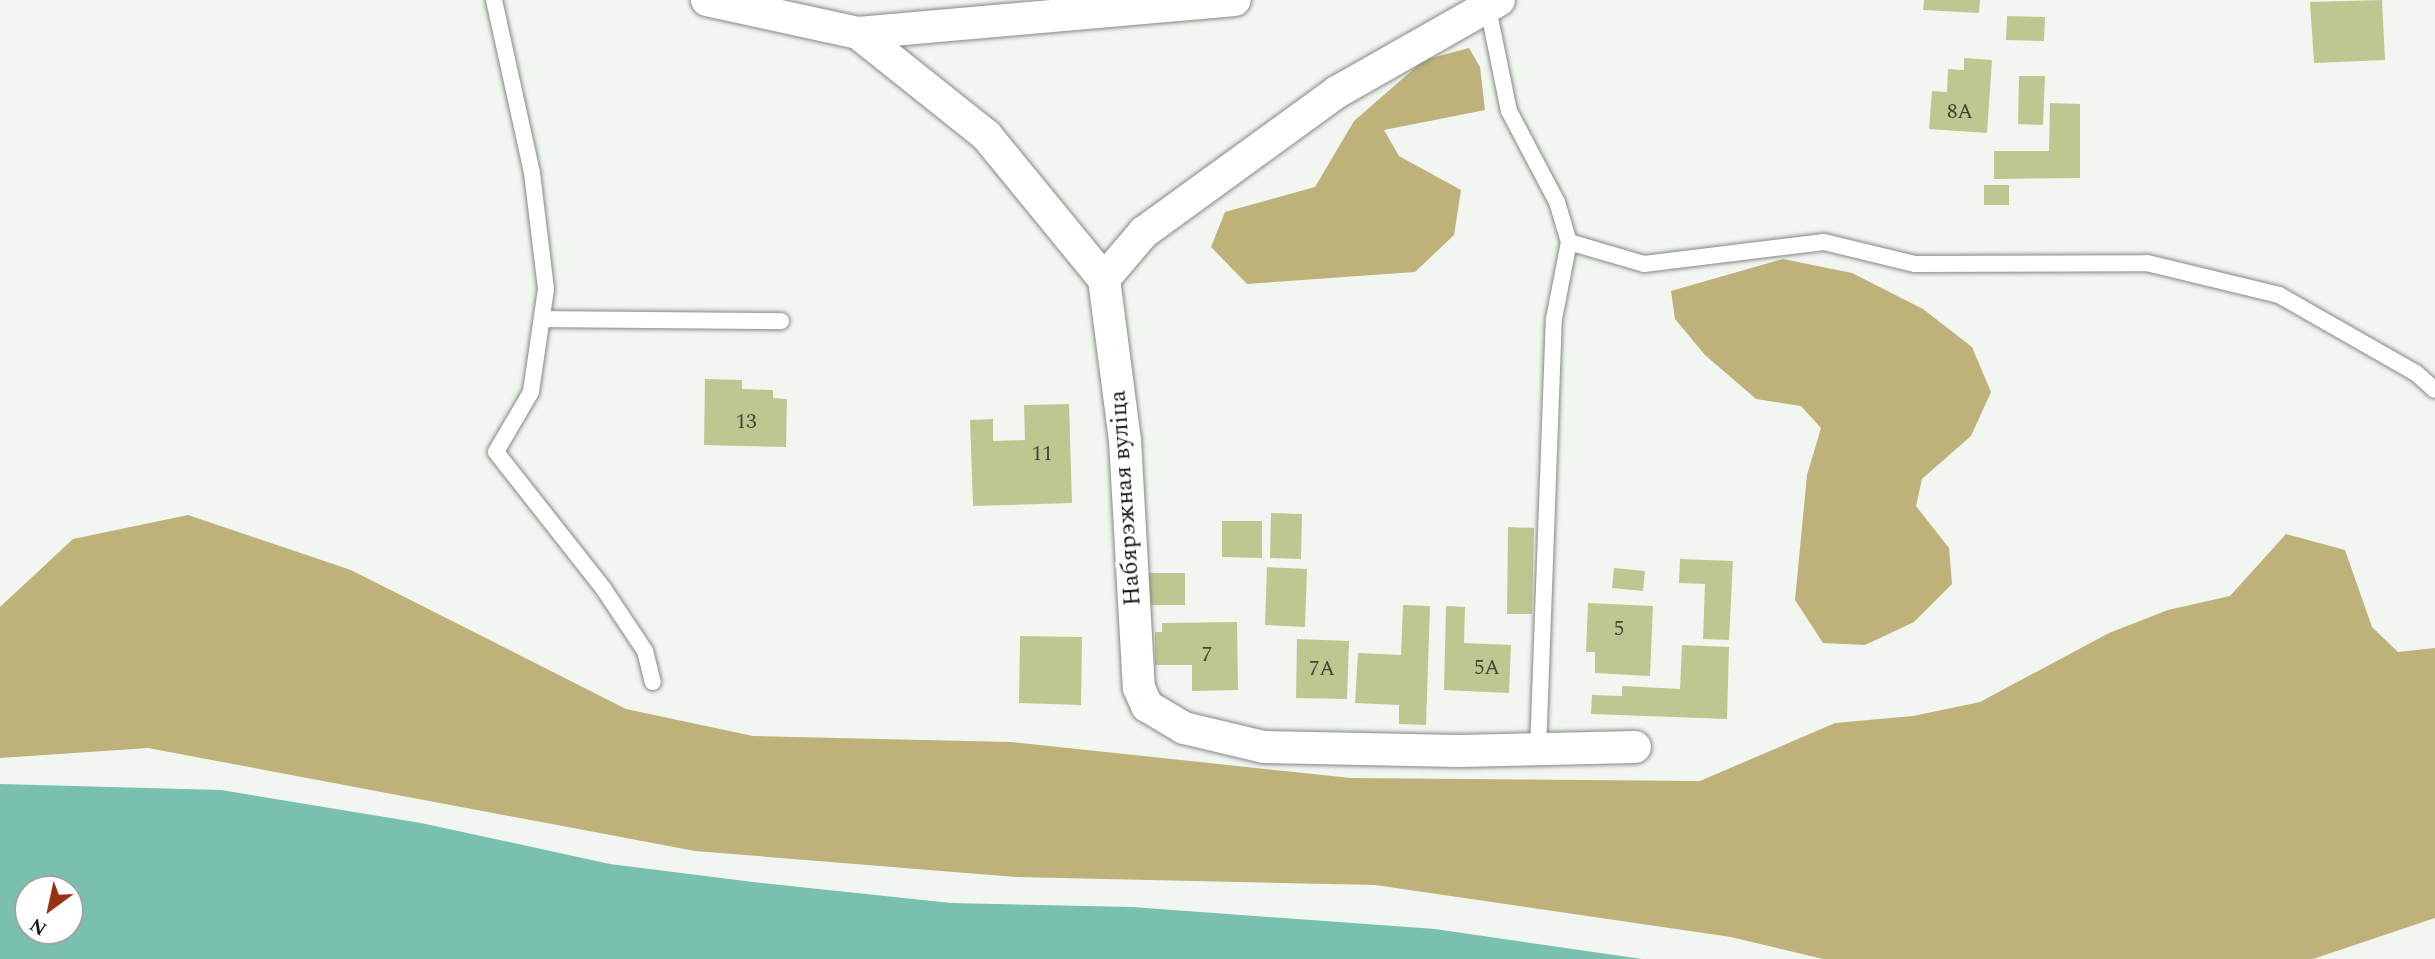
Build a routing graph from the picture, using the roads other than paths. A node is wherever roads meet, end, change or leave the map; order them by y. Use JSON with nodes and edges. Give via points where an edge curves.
{"nodes":[{"id":1,"x":494,"y":0,"type":"edge"},
{"id":2,"x":707,"y":0,"type":"edge"},
{"id":3,"x":1235,"y":0,"type":"edge"},
{"id":4,"x":1493,"y":4,"type":"edge"},
{"id":5,"x":858,"y":33,"type":"junction"},
{"id":6,"x":1569,"y":242,"type":"junction"},
{"id":7,"x":1104,"y":279,"type":"junction"},
{"id":8,"x":542,"y":319,"type":"junction"},
{"id":9,"x":781,"y":321,"type":"dead end"},
{"id":10,"x":2435,"y":390,"type":"edge"},
{"id":11,"x":653,"y":682,"type":"dead end"},
{"id":12,"x":1635,"y":747,"type":"dead end"},
{"id":13,"x":1538,"y":751,"type":"junction"}],
"edges":[{"from":1,"to":8,"type":"lane","via":[[531,173],[546,289]]},
{"from":2,"to":5,"type":"street"},
{"from":3,"to":5,"type":"street"},
{"from":4,"to":6,"type":"lane","via":[[1509,111],[1557,202]]},
{"from":4,"to":7,"type":"street","via":[[1337,92],[1144,232]]},
{"from":5,"to":7,"type":"street","via":[[986,135]]},
{"from":6,"to":10,"type":"lane","via":[[1644,264],[1824,242],[1915,264],[2147,263],[2279,295],[2416,373]]},
{"from":6,"to":13,"type":"lane","via":[[1554,319]]},
{"from":7,"to":13,"type":"street","name":"Набярэжная вуліца","via":[[1125,440],[1139,688],[1147,706],[1184,728],[1264,747]]},
{"from":8,"to":9,"type":"lane"},
{"from":8,"to":11,"type":"lane","via":[[531,392],[496,452],[603,589],[645,651]]},
{"from":12,"to":13,"type":"street","name":"Набярэжная вуліца"}]}
